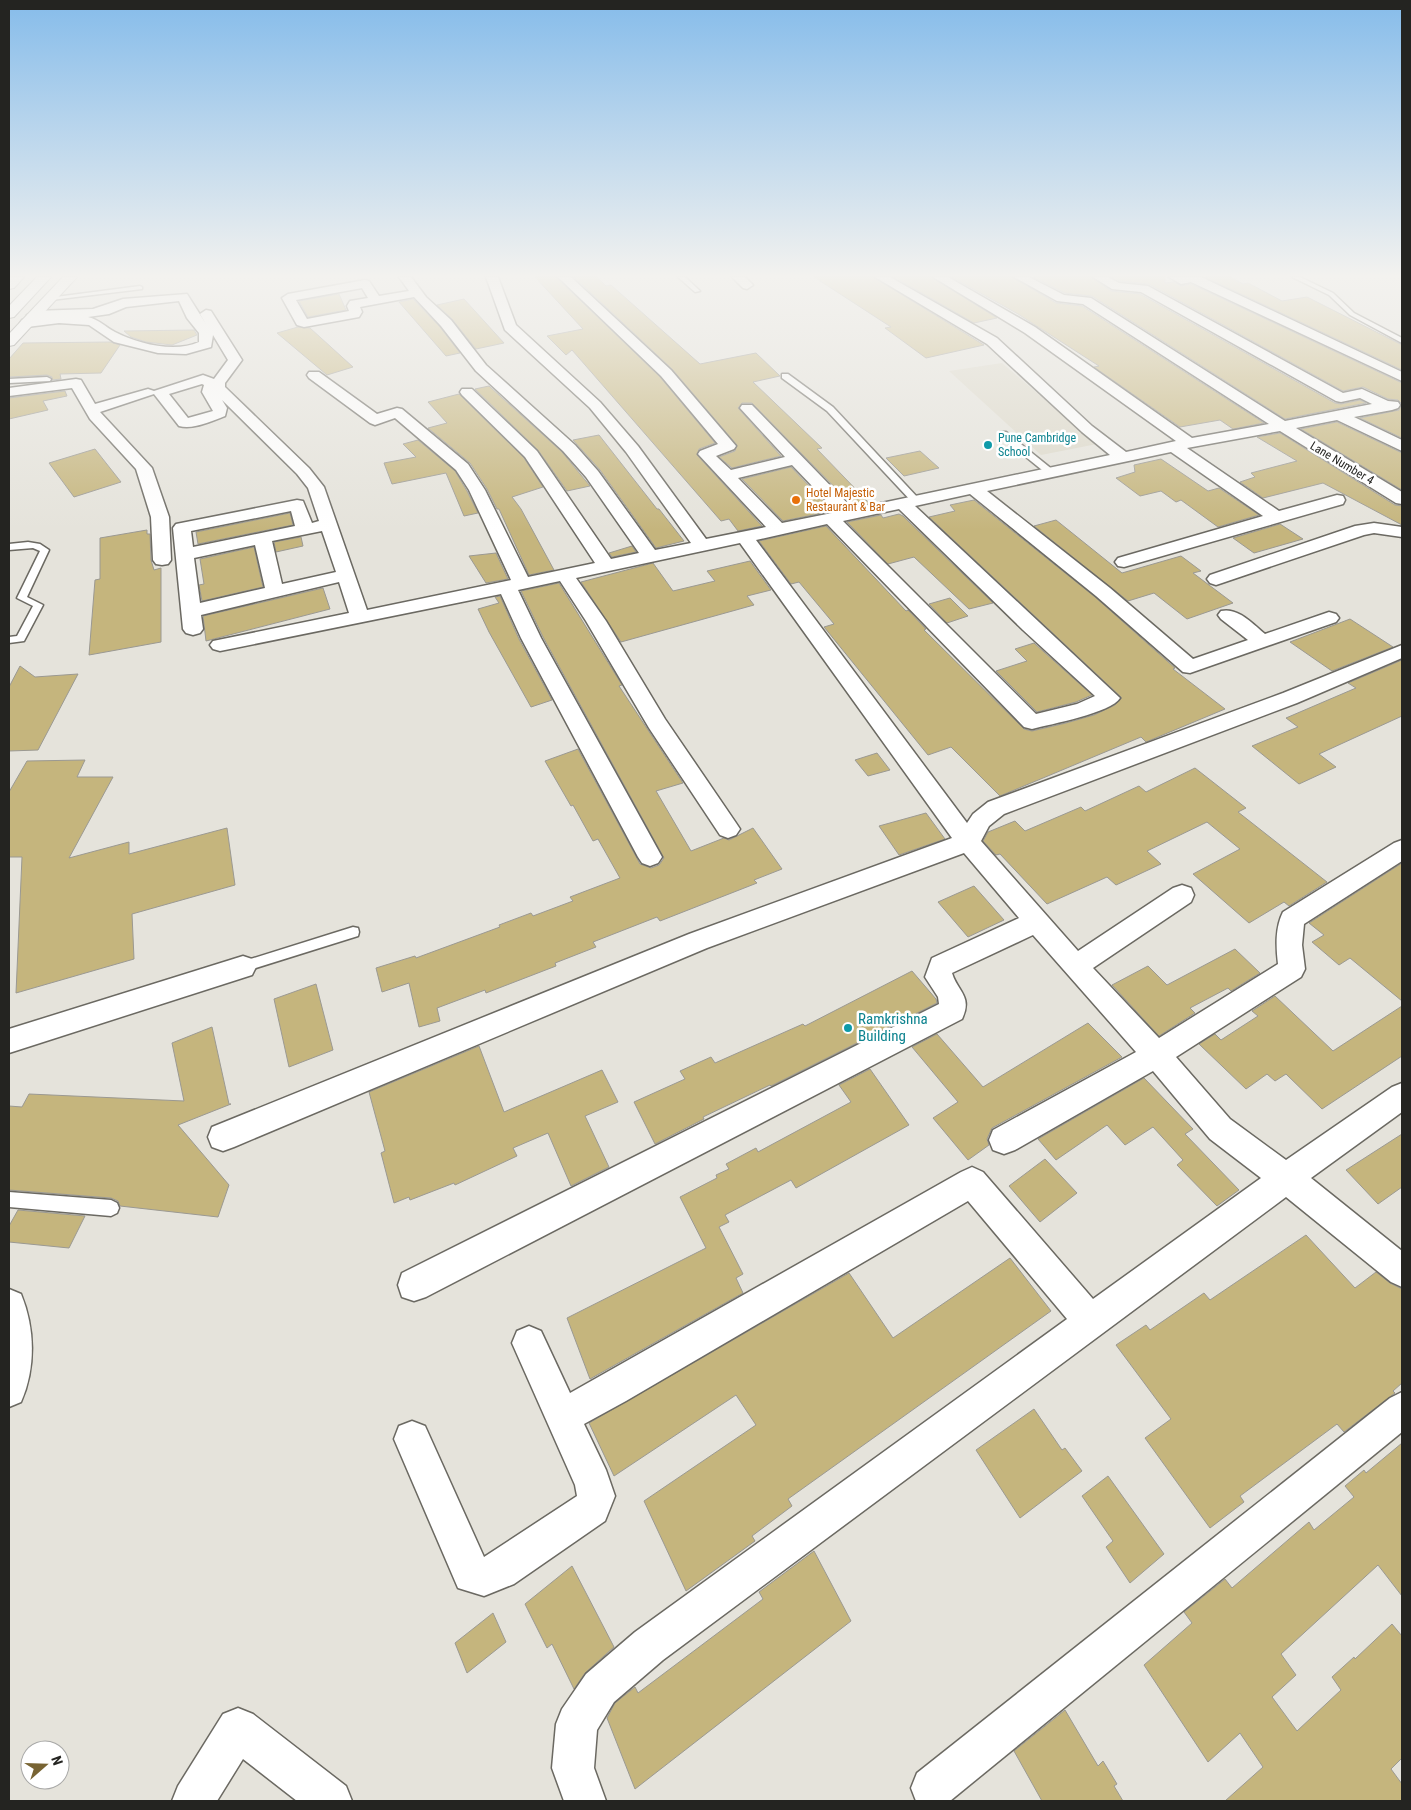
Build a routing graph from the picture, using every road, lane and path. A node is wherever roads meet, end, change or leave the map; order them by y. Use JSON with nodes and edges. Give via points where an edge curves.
{"nodes":[{"id":1,"x":235,"y":361,"type":"edge"},
{"id":2,"x":476,"y":361,"type":"edge"},
{"id":3,"x":548,"y":361,"type":"edge"},
{"id":4,"x":654,"y":361,"type":"edge"},
{"id":5,"x":1014,"y":361,"type":"edge"},
{"id":6,"x":1071,"y":361,"type":"edge"},
{"id":7,"x":1181,"y":361,"type":"edge"},
{"id":8,"x":1275,"y":361,"type":"edge"},
{"id":9,"x":1368,"y":361,"type":"edge"},
{"id":10,"x":314,"y":374,"type":"dead end"},
{"id":11,"x":785,"y":376,"type":"dead end"},
{"id":12,"x":1402,"y":378,"type":"edge"},
{"id":13,"x":47,"y":379,"type":"dead end"},
{"id":14,"x":9,"y":381,"type":"edge"},
{"id":15,"x":9,"y":392,"type":"edge"},
{"id":16,"x":467,"y":392,"type":"dead end"},
{"id":17,"x":148,"y":393,"type":"dead end"},
{"id":18,"x":1402,"y":403,"type":"edge"},
{"id":19,"x":1387,"y":407,"type":"junction"},
{"id":20,"x":747,"y":408,"type":"dead end"},
{"id":21,"x":91,"y":410,"type":"junction"},
{"id":22,"x":1341,"y":416,"type":"junction"},
{"id":23,"x":1283,"y":426,"type":"junction"},
{"id":24,"x":1003,"y":434,"type":"dead end"},
{"id":25,"x":1181,"y":445,"type":"junction"},
{"id":26,"x":1402,"y":446,"type":"edge"},
{"id":27,"x":1123,"y":457,"type":"junction"},
{"id":28,"x":797,"y":459,"type":"junction"},
{"id":29,"x":1050,"y":472,"type":"junction"},
{"id":30,"x":728,"y":476,"type":"junction"},
{"id":31,"x":973,"y":488,"type":"junction"},
{"id":32,"x":1402,"y":499,"type":"edge"},
{"id":33,"x":1337,"y":500,"type":"dead end"},
{"id":34,"x":909,"y":502,"type":"junction"},
{"id":35,"x":840,"y":517,"type":"junction"},
{"id":36,"x":1276,"y":517,"type":"junction"},
{"id":37,"x":328,"y":524,"type":"junction"},
{"id":38,"x":305,"y":529,"type":"junction"},
{"id":39,"x":779,"y":530,"type":"junction"},
{"id":40,"x":1402,"y":532,"type":"edge"},
{"id":41,"x":744,"y":537,"type":"junction"},
{"id":42,"x":262,"y":538,"type":"junction"},
{"id":43,"x":702,"y":546,"type":"junction"},
{"id":44,"x":9,"y":547,"type":"edge"},
{"id":45,"x":186,"y":554,"type":"junction"},
{"id":46,"x":650,"y":556,"type":"junction"},
{"id":47,"x":162,"y":560,"type":"dead end"},
{"id":48,"x":1124,"y":562,"type":"dead end"},
{"id":49,"x":606,"y":565,"type":"junction"},
{"id":50,"x":564,"y":574,"type":"junction"},
{"id":51,"x":346,"y":575,"type":"junction"},
{"id":52,"x":1216,"y":579,"type":"dead end"},
{"id":53,"x":514,"y":585,"type":"junction"},
{"id":54,"x":275,"y":591,"type":"junction"},
{"id":55,"x":1228,"y":615,"type":"dead end"},
{"id":56,"x":360,"y":617,"type":"junction"},
{"id":57,"x":1329,"y":618,"type":"dead end"},
{"id":58,"x":9,"y":640,"type":"edge"},
{"id":59,"x":1263,"y":642,"type":"junction"},
{"id":60,"x":220,"y":645,"type":"dead end"},
{"id":61,"x":1402,"y":651,"type":"edge"},
{"id":62,"x":728,"y":829,"type":"dead end"},
{"id":63,"x":968,"y":842,"type":"junction"},
{"id":64,"x":1402,"y":849,"type":"edge"},
{"id":65,"x":650,"y":857,"type":"dead end"},
{"id":66,"x":1182,"y":895,"type":"dead end"},
{"id":67,"x":1037,"y":922,"type":"junction"},
{"id":68,"x":353,"y":932,"type":"dead end"},
{"id":69,"x":1074,"y":966,"type":"junction"},
{"id":70,"x":243,"y":967,"type":"joint"},
{"id":71,"x":9,"y":1041,"type":"edge"},
{"id":72,"x":1156,"y":1055,"type":"junction"},
{"id":73,"x":1402,"y":1096,"type":"edge"},
{"id":74,"x":223,"y":1137,"type":"dead end"},
{"id":75,"x":1004,"y":1140,"type":"dead end"},
{"id":76,"x":1286,"y":1178,"type":"junction"},
{"id":77,"x":9,"y":1200,"type":"edge"},
{"id":78,"x":111,"y":1208,"type":"dead end"},
{"id":79,"x":1402,"y":1271,"type":"edge"},
{"id":80,"x":414,"y":1285,"type":"dead end"},
{"id":81,"x":9,"y":1306,"type":"edge"},
{"id":82,"x":1090,"y":1321,"type":"junction"},
{"id":83,"x":530,"y":1343,"type":"dead end"},
{"id":84,"x":9,"y":1390,"type":"edge"},
{"id":85,"x":1402,"y":1410,"type":"edge"},
{"id":86,"x":562,"y":1416,"type":"junction"},
{"id":87,"x":412,"y":1439,"type":"dead end"},
{"id":88,"x":932,"y":1788,"type":"dead end"},
{"id":89,"x":193,"y":1801,"type":"edge"},
{"id":90,"x":331,"y":1801,"type":"edge"},
{"id":91,"x":585,"y":1801,"type":"edge"}],
"edges":[{"from":1,"to":37,"type":"street","via":[[215,383],[316,488]]},
{"from":2,"to":46,"type":"street","via":[[569,448],[592,474]]},
{"from":3,"to":43,"type":"street","via":[[595,405],[632,449]]},
{"from":4,"to":30,"type":"street","via":[[728,446],[706,454]]},
{"from":5,"to":27,"type":"street","via":[[1087,429]]},
{"from":6,"to":25,"type":"street"},
{"from":7,"to":23,"type":"street","name":"Lane Number 4"},
{"from":8,"to":19,"type":"street","via":[[1341,398],[1362,393]]},
{"from":9,"to":12,"type":"street"},
{"from":10,"to":53,"type":"street","via":[[375,420],[397,412],[462,467],[477,490]]},
{"from":11,"to":34,"type":"lane","via":[[830,409]]},
{"from":13,"to":14,"type":"lane"},
{"from":15,"to":21,"type":"street","via":[[76,383]]},
{"from":16,"to":49,"type":"street","via":[[531,454]]},
{"from":17,"to":21,"type":"street"},
{"from":18,"to":19,"type":"street"},
{"from":19,"to":22,"type":"street"},
{"from":20,"to":28,"type":"street"},
{"from":21,"to":47,"type":"street","via":[[144,468],[160,517]]},
{"from":22,"to":23,"type":"street"},
{"from":22,"to":26,"type":"street"},
{"from":23,"to":25,"type":"street"},
{"from":23,"to":32,"type":"street","name":"Lane Number 4"},
{"from":24,"to":29,"type":"lane"},
{"from":25,"to":27,"type":"street"},
{"from":25,"to":36,"type":"street"},
{"from":27,"to":29,"type":"street"},
{"from":28,"to":30,"type":"street"},
{"from":28,"to":35,"type":"street"},
{"from":29,"to":31,"type":"street"},
{"from":30,"to":39,"type":"street"},
{"from":31,"to":34,"type":"street"},
{"from":31,"to":59,"type":"street","via":[[1190,667]]},
{"from":33,"to":36,"type":"street"},
{"from":34,"to":35,"type":"street"},
{"from":34,"to":35,"type":"street","via":[[1030,626],[1110,698],[1083,709],[1032,722]]},
{"from":35,"to":39,"type":"street"},
{"from":36,"to":48,"type":"street"},
{"from":37,"to":38,"type":"street"},
{"from":37,"to":51,"type":"street"},
{"from":38,"to":42,"type":"street"},
{"from":38,"to":45,"type":"street","via":[[296,505],[182,528]]},
{"from":39,"to":41,"type":"street"},
{"from":40,"to":52,"type":"street","via":[[1374,528],[1361,530]]},
{"from":41,"to":43,"type":"street"},
{"from":41,"to":63,"type":"street"},
{"from":42,"to":45,"type":"street"},
{"from":42,"to":54,"type":"street"},
{"from":43,"to":46,"type":"street"},
{"from":44,"to":58,"type":"lane","via":[[32,545],[45,550],[22,598],[38,606],[21,639]]},
{"from":45,"to":54,"type":"street","via":[[192,620]]},
{"from":46,"to":49,"type":"street"},
{"from":49,"to":50,"type":"street"},
{"from":50,"to":53,"type":"street"},
{"from":50,"to":62,"type":"street"},
{"from":51,"to":54,"type":"street"},
{"from":51,"to":56,"type":"street"},
{"from":53,"to":56,"type":"street"},
{"from":53,"to":65,"type":"street","via":[[531,638]]},
{"from":55,"to":59,"type":"street"},
{"from":56,"to":60,"type":"street"},
{"from":57,"to":59,"type":"street"},
{"from":61,"to":63,"type":"street","via":[[1290,698],[996,808],[981,820]]},
{"from":63,"to":67,"type":"street"},
{"from":63,"to":74,"type":"street","via":[[698,941]]},
{"from":64,"to":72,"type":"street","via":[[1292,919],[1289,945],[1292,969]]},
{"from":66,"to":69,"type":"street"},
{"from":67,"to":69,"type":"street"},
{"from":67,"to":80,"type":"street","via":[[941,966],[938,977],[950,991],[954,1002],[952,1012]]},
{"from":68,"to":70,"type":"lane"},
{"from":69,"to":72,"type":"street"},
{"from":70,"to":71,"type":"street"},
{"from":72,"to":75,"type":"street"},
{"from":72,"to":76,"type":"street","via":[[1220,1129]]},
{"from":73,"to":76,"type":"street"},
{"from":76,"to":79,"type":"street"},
{"from":76,"to":82,"type":"street"},
{"from":77,"to":78,"type":"lane"},
{"from":81,"to":84,"type":"street","via":[[16,1343]]},
{"from":82,"to":86,"type":"street","via":[[972,1182]]},
{"from":82,"to":91,"type":"street","via":[[649,1646],[600,1688],[577,1724],[573,1768]]},
{"from":83,"to":86,"type":"street"},
{"from":85,"to":88,"type":"street"},
{"from":86,"to":87,"type":"street","via":[[593,1483],[596,1496],[592,1508],[500,1570],[484,1577],[472,1574]]},
{"from":89,"to":90,"type":"street","via":[[238,1729]]}]}
